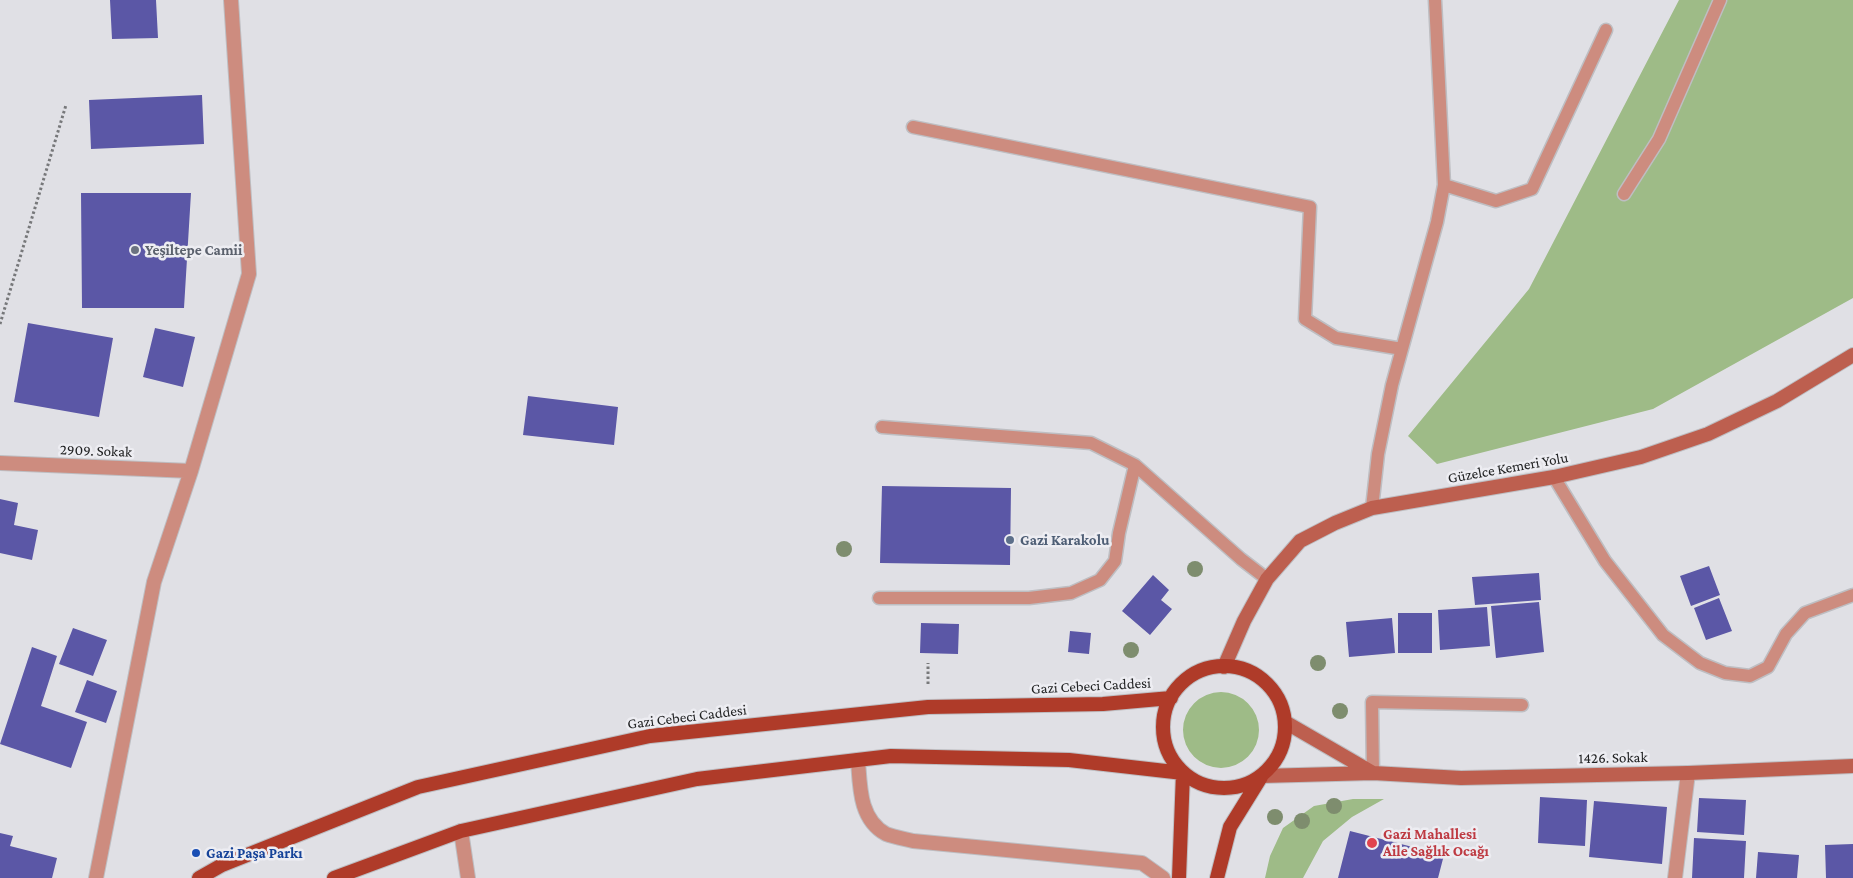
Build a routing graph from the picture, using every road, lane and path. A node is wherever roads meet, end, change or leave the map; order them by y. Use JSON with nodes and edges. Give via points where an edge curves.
{"nodes":[{"id":1,"x":231,"y":0,"type":"edge"},
{"id":2,"x":1435,"y":0,"type":"edge"},
{"id":3,"x":1720,"y":0,"type":"edge"},
{"id":4,"x":1606,"y":30,"type":"dead end"},
{"id":5,"x":66,"y":104,"type":"dead end"},
{"id":6,"x":913,"y":127,"type":"dead end"},
{"id":7,"x":1444,"y":185,"type":"junction"},
{"id":8,"x":1624,"y":194,"type":"dead end"},
{"id":9,"x":0,"y":324,"type":"edge"},
{"id":10,"x":1402,"y":350,"type":"junction"},
{"id":11,"x":1853,"y":355,"type":"edge"},
{"id":12,"x":882,"y":427,"type":"dead end"},
{"id":13,"x":0,"y":463,"type":"edge"},
{"id":14,"x":1135,"y":465,"type":"junction"},
{"id":15,"x":191,"y":471,"type":"junction"},
{"id":16,"x":1554,"y":477,"type":"junction"},
{"id":17,"x":1372,"y":508,"type":"junction"},
{"id":18,"x":1267,"y":579,"type":"junction"},
{"id":19,"x":1853,"y":595,"type":"edge"},
{"id":20,"x":880,"y":598,"type":"dead end"},
{"id":21,"x":1224,"y":667,"type":"junction"},
{"id":22,"x":1171,"y":698,"type":"junction"},
{"id":23,"x":1522,"y":705,"type":"dead end"},
{"id":24,"x":1285,"y":722,"type":"junction"},
{"id":25,"x":858,"y":760,"type":"junction"},
{"id":26,"x":1853,"y":766,"type":"edge"},
{"id":27,"x":1183,"y":773,"type":"junction"},
{"id":28,"x":1373,"y":773,"type":"junction"},
{"id":29,"x":1688,"y":773,"type":"junction"},
{"id":30,"x":1262,"y":776,"type":"junction"},
{"id":31,"x":461,"y":831,"type":"junction"},
{"id":32,"x":96,"y":878,"type":"edge"},
{"id":33,"x":199,"y":878,"type":"edge"},
{"id":34,"x":334,"y":878,"type":"edge"},
{"id":35,"x":468,"y":878,"type":"edge"},
{"id":36,"x":1163,"y":878,"type":"edge"},
{"id":37,"x":1179,"y":878,"type":"edge"},
{"id":38,"x":1217,"y":878,"type":"edge"},
{"id":39,"x":1675,"y":878,"type":"edge"}],
"edges":[{"from":1,"to":15,"type":"street","via":[[249,274]]},
{"from":2,"to":7,"type":"lane"},
{"from":3,"to":8,"type":"lane","via":[[1659,140]]},
{"from":4,"to":7,"type":"lane","via":[[1532,189],[1496,201]]},
{"from":5,"to":9,"type":"path"},
{"from":6,"to":10,"type":"lane","via":[[1310,207],[1305,319],[1336,338]]},
{"from":7,"to":10,"type":"lane"},
{"from":10,"to":17,"type":"lane","via":[[1378,454]]},
{"from":11,"to":16,"type":"main road","name":"Güzelce Kemeri Yolu","via":[[1777,401],[1708,434],[1641,457]]},
{"from":12,"to":14,"type":"lane","via":[[1091,443]]},
{"from":13,"to":15,"type":"street","name":"2909. Sokak"},
{"from":14,"to":18,"type":"lane","via":[[1241,560]]},
{"from":14,"to":20,"type":"lane","via":[[1119,533],[1116,562],[1100,580],[1071,593],[1029,598]]},
{"from":15,"to":32,"type":"street","via":[[154,582]]},
{"from":16,"to":17,"type":"main road","name":"Güzelce Kemeri Yolu"},
{"from":16,"to":19,"type":"lane","via":[[1605,561],[1662,635],[1700,663],[1725,673],[1750,676],[1768,667],[1786,634],[1804,613]]},
{"from":17,"to":18,"type":"main road","name":"Güzelce Kemeri Yolu","via":[[1335,522],[1300,541]]},
{"from":18,"to":21,"type":"main road","name":"Güzelce Kemeri Yolu"},
{"from":21,"to":22,"type":"main road","via":[[1198,672]]},
{"from":21,"to":24,"type":"main road","via":[[1235,667],[1253,674],[1269,686],[1280,702]]},
{"from":22,"to":27,"type":"main road","via":[[1164,717],[1164,737],[1170,756]]},
{"from":22,"to":33,"type":"main road","name":"Gazi Cebeci Caddesi","via":[[1103,704],[928,707],[650,736],[418,787],[222,865]]},
{"from":23,"to":28,"type":"lane","via":[[1372,702]]},
{"from":24,"to":28,"type":"main road"},
{"from":24,"to":30,"type":"main road","via":[[1284,742],[1275,761]]},
{"from":25,"to":27,"type":"main road","via":[[891,756],[1069,760]]},
{"from":25,"to":31,"type":"main road","via":[[697,779]]},
{"from":25,"to":36,"type":"street","via":[[861,800],[872,822],[886,834],[913,841],[1142,863]]},
{"from":26,"to":29,"type":"main road","name":"1426. Sokak"},
{"from":27,"to":30,"type":"main road","via":[[1201,784],[1222,788],[1243,785]]},
{"from":27,"to":37,"type":"main road"},
{"from":28,"to":29,"type":"main road","name":"1426. Sokak","via":[[1461,778]]},
{"from":28,"to":30,"type":"main road","name":"1426. Sokak"},
{"from":29,"to":39,"type":"street"},
{"from":30,"to":38,"type":"main road","via":[[1230,827]]},
{"from":31,"to":34,"type":"main road"},
{"from":31,"to":35,"type":"street"}]}
